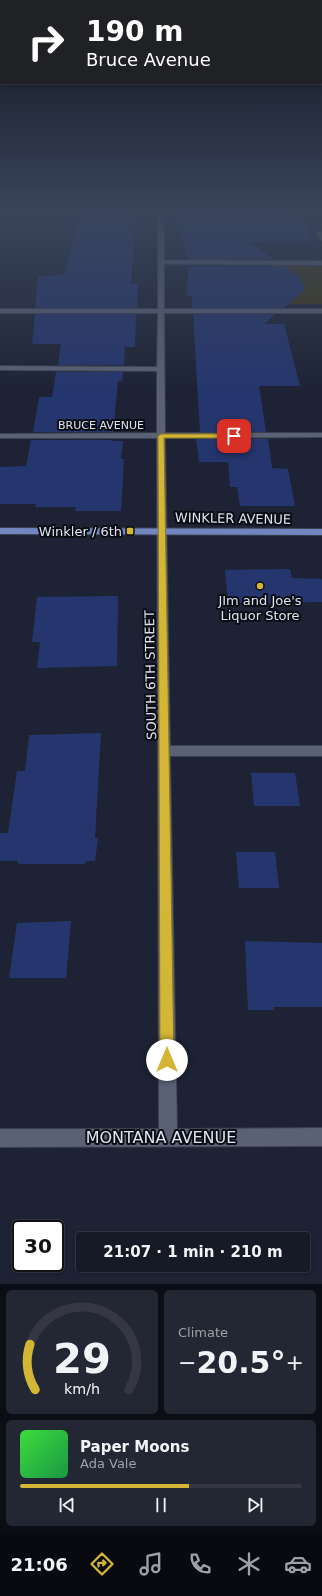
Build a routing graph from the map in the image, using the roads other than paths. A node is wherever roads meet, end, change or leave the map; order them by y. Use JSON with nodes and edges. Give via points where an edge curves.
{"nodes":[{"id":1,"x":161,"y":273,"type":"edge"},
{"id":2,"x":0,"y":311,"type":"edge"},
{"id":3,"x":161,"y":311,"type":"junction"},
{"id":4,"x":322,"y":311,"type":"edge"},
{"id":5,"x":0,"y":368,"type":"edge"},
{"id":6,"x":161,"y":369,"type":"junction"},
{"id":7,"x":322,"y":435,"type":"edge"},
{"id":8,"x":0,"y":436,"type":"edge"},
{"id":9,"x":161,"y":436,"type":"junction"},
{"id":10,"x":0,"y":531,"type":"edge"},
{"id":11,"x":162,"y":531,"type":"junction"},
{"id":12,"x":322,"y":532,"type":"edge"},
{"id":13,"x":164,"y":751,"type":"junction"},
{"id":14,"x":322,"y":751,"type":"edge"},
{"id":15,"x":168,"y":1137,"type":"junction"},
{"id":16,"x":322,"y":1137,"type":"edge"},
{"id":17,"x":0,"y":1138,"type":"edge"}],
"edges":[{"from":1,"to":3,"type":"street","name":"SOUTH 6TH STREET"},
{"from":2,"to":3,"type":"street"},
{"from":3,"to":4,"type":"street"},
{"from":3,"to":6,"type":"street","name":"SOUTH 6TH STREET"},
{"from":5,"to":6,"type":"street"},
{"from":6,"to":9,"type":"street","name":"SOUTH 6TH STREET"},
{"from":7,"to":9,"type":"street","name":"BRUCE AVENUE"},
{"from":8,"to":9,"type":"street","name":"BRUCE AVENUE"},
{"from":9,"to":11,"type":"street","name":"SOUTH 6TH STREET"},
{"from":10,"to":11,"type":"main road","name":"WINKLER AVENUE"},
{"from":11,"to":12,"type":"main road","name":"WINKLER AVENUE"},
{"from":11,"to":13,"type":"street","name":"SOUTH 6TH STREET"},
{"from":13,"to":14,"type":"street"},
{"from":13,"to":15,"type":"street","name":"SOUTH 6TH STREET"},
{"from":15,"to":16,"type":"street","name":"MONTANA AVENUE"},
{"from":15,"to":17,"type":"street","name":"MONTANA AVENUE"}]}
